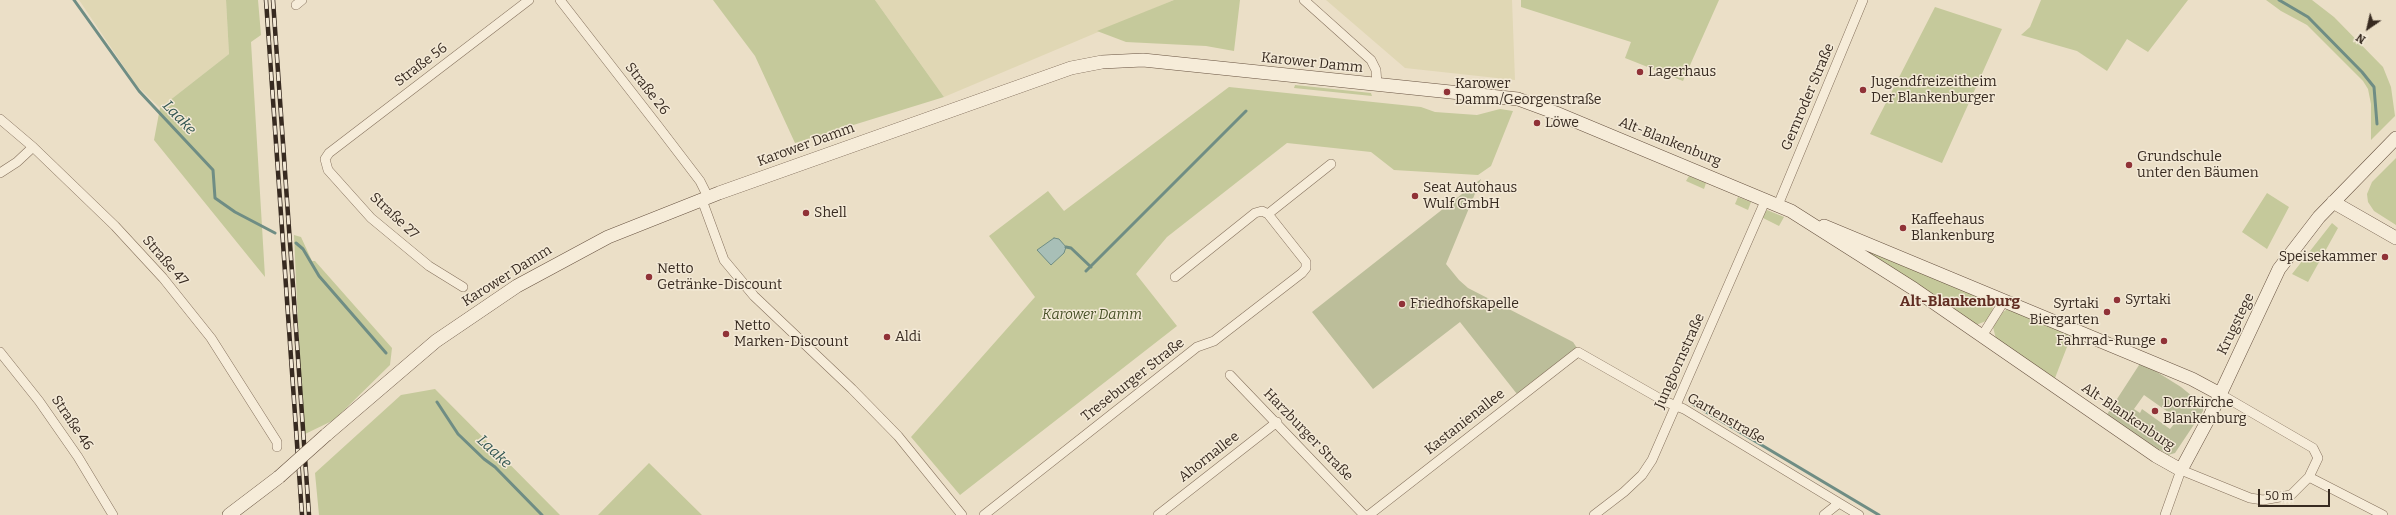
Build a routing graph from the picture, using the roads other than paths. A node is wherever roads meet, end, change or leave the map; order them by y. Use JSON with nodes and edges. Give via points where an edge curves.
{"nodes":[{"id":1,"x":529,"y":0,"type":"edge"},
{"id":2,"x":560,"y":0,"type":"edge"},
{"id":3,"x":1304,"y":0,"type":"edge"},
{"id":4,"x":1863,"y":0,"type":"edge"},
{"id":5,"x":1376,"y":86,"type":"junction"},
{"id":6,"x":1518,"y":99,"type":"joint"},
{"id":7,"x":0,"y":119,"type":"edge"},
{"id":8,"x":2396,"y":138,"type":"edge"},
{"id":9,"x":33,"y":147,"type":"junction"},
{"id":10,"x":330,"y":152,"type":"joint"},
{"id":11,"x":1331,"y":164,"type":"dead end"},
{"id":12,"x":0,"y":173,"type":"edge"},
{"id":13,"x":705,"y":198,"type":"junction"},
{"id":14,"x":1766,"y":199,"type":"junction"},
{"id":15,"x":2334,"y":202,"type":"junction"},
{"id":16,"x":1778,"y":205,"type":"junction"},
{"id":17,"x":1268,"y":214,"type":"junction"},
{"id":18,"x":1807,"y":221,"type":"junction"},
{"id":19,"x":2396,"y":238,"type":"edge"},
{"id":20,"x":1175,"y":277,"type":"dead end"},
{"id":21,"x":463,"y":287,"type":"dead end"},
{"id":22,"x":2004,"y":301,"type":"junction"},
{"id":23,"x":1982,"y":336,"type":"junction"},
{"id":24,"x":0,"y":352,"type":"edge"},
{"id":25,"x":1578,"y":352,"type":"joint"},
{"id":26,"x":1230,"y":375,"type":"dead end"},
{"id":27,"x":2220,"y":394,"type":"junction"},
{"id":28,"x":1676,"y":406,"type":"junction"},
{"id":29,"x":1277,"y":422,"type":"junction"},
{"id":30,"x":277,"y":447,"type":"dead end"},
{"id":31,"x":2181,"y":470,"type":"junction"},
{"id":32,"x":2308,"y":477,"type":"junction"},
{"id":33,"x":1839,"y":503,"type":"junction"},
{"id":34,"x":113,"y":515,"type":"edge"},
{"id":35,"x":229,"y":515,"type":"edge"},
{"id":36,"x":962,"y":515,"type":"edge"},
{"id":37,"x":984,"y":515,"type":"edge"},
{"id":38,"x":1158,"y":515,"type":"edge"},
{"id":39,"x":1364,"y":515,"type":"edge"},
{"id":40,"x":1369,"y":515,"type":"edge"},
{"id":41,"x":1594,"y":515,"type":"edge"},
{"id":42,"x":1824,"y":515,"type":"edge"},
{"id":43,"x":1859,"y":515,"type":"edge"},
{"id":44,"x":2165,"y":515,"type":"edge"},
{"id":45,"x":2383,"y":515,"type":"edge"}],
"edges":[{"from":1,"to":10,"type":"street","name":"Straße 56"},
{"from":2,"to":13,"type":"street","name":"Straße 26","via":[[700,182]]},
{"from":3,"to":5,"type":"street","via":[[1371,60],[1376,70]]},
{"from":4,"to":16,"type":"street","name":"Gernroder Straße"},
{"from":5,"to":6,"type":"main road","name":"Karower Damm"},
{"from":5,"to":13,"type":"main road","name":"Karower Damm","via":[[1143,60],[1084,65]]},
{"from":6,"to":14,"type":"main road","name":"Alt-Blankenburg"},
{"from":7,"to":9,"type":"street","name":"Straße 47"},
{"from":8,"to":15,"type":"main road","name":"Krugstege"},
{"from":9,"to":12,"type":"street"},
{"from":9,"to":30,"type":"street","name":"Straße 47","via":[[115,226],[211,338],[277,442]]},
{"from":10,"to":21,"type":"street","name":"Straße 27","via":[[325,159],[328,170],[372,218],[428,266]]},
{"from":11,"to":17,"type":"street"},
{"from":13,"to":35,"type":"main road","name":"Karower Damm","bridge":true,"via":[[608,237],[517,286],[436,341],[278,477]]},
{"from":13,"to":36,"type":"street","via":[[724,260],[749,290],[898,436]]},
{"from":14,"to":16,"type":"main road","name":"Alt-Blankenburg"},
{"from":14,"to":28,"type":"street","name":"Jungbornstraße"},
{"from":15,"to":19,"type":"main road"},
{"from":15,"to":27,"type":"main road","name":"Krugstege","via":[[2306,232],[2279,270]]},
{"from":16,"to":18,"type":"main road","name":"Alt-Blankenburg"},
{"from":17,"to":20,"type":"street","via":[[1262,211],[1255,214]]},
{"from":17,"to":37,"type":"street","name":"Treseburger Straße","via":[[1306,262],[1306,268],[1302,273],[1214,341],[1197,347]]},
{"from":18,"to":22,"type":"main road","name":"Alt-Blankenburg"},
{"from":18,"to":23,"type":"main road","name":"Alt-Blankenburg"},
{"from":22,"to":23,"type":"street"},
{"from":22,"to":27,"type":"main road","name":"Alt-Blankenburg","via":[[2192,379]]},
{"from":23,"to":31,"type":"main road","name":"Alt-Blankenburg","via":[[2156,456]]},
{"from":24,"to":34,"type":"street","name":"Straße 46","via":[[39,401],[78,457]]},
{"from":25,"to":28,"type":"street","name":"Gartenstraße"},
{"from":25,"to":40,"type":"street","name":"Kastanienallee"},
{"from":26,"to":29,"type":"street","name":"Harzburger Straße"},
{"from":27,"to":31,"type":"main road","name":"Krugstege"},
{"from":27,"to":32,"type":"street","name":"Alt-Blankenburg","via":[[2313,448],[2318,458]]},
{"from":28,"to":33,"type":"street","name":"Gartenstraße"},
{"from":28,"to":41,"type":"street","name":"Jungbornstraße","via":[[1652,460],[1642,475]]},
{"from":29,"to":38,"type":"street","name":"Ahornallee"},
{"from":29,"to":39,"type":"street","name":"Harzburger Straße"},
{"from":31,"to":32,"type":"street","name":"Alt-Blankenburg","via":[[2250,498],[2263,500],[2292,495]]},
{"from":31,"to":44,"type":"street"},
{"from":32,"to":45,"type":"street"},
{"from":33,"to":42,"type":"street"},
{"from":33,"to":43,"type":"street","name":"Gartenstraße"}]}
